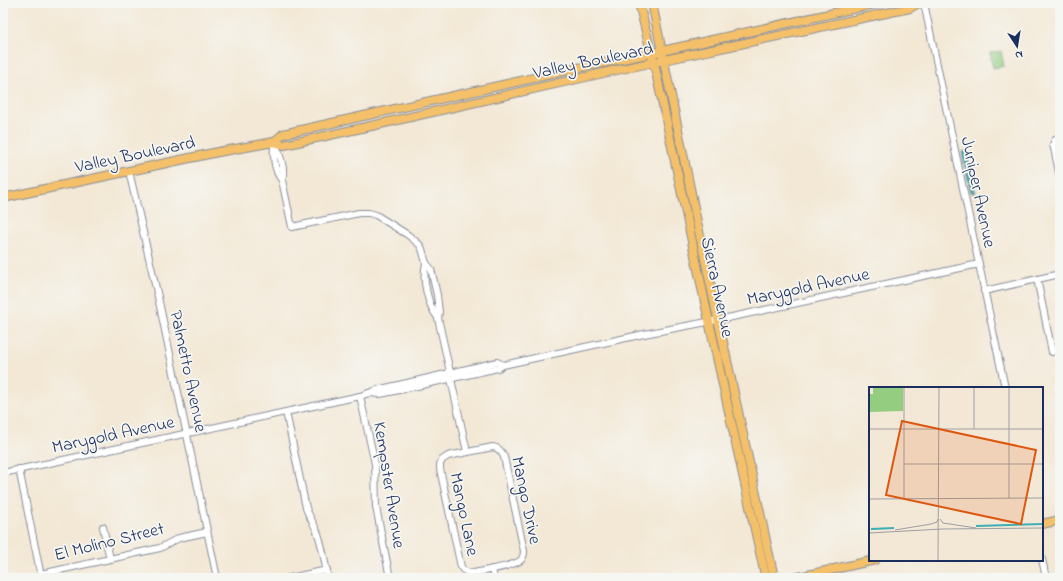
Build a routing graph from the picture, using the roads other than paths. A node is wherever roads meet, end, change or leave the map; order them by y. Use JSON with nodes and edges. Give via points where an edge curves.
{"nodes":[{"id":1,"x":640,"y":3,"type":"edge"},
{"id":2,"x":652,"y":3,"type":"edge"},
{"id":3,"x":879,"y":3,"type":"edge"},
{"id":4,"x":919,"y":3,"type":"edge"},
{"id":5,"x":924,"y":3,"type":"edge"},
{"id":6,"x":662,"y":51,"type":"junction"},
{"id":7,"x":651,"y":54,"type":"junction"},
{"id":8,"x":664,"y":61,"type":"junction"},
{"id":9,"x":653,"y":63,"type":"junction"},
{"id":10,"x":430,"y":101,"type":"junction"},
{"id":11,"x":398,"y":120,"type":"junction"},
{"id":12,"x":1059,"y":138,"type":"edge"},
{"id":13,"x":274,"y":142,"type":"junction"},
{"id":14,"x":129,"y":171,"type":"junction"},
{"id":15,"x":1060,"y":177,"type":"edge"},
{"id":16,"x":3,"y":198,"type":"edge"},
{"id":17,"x":426,"y":263,"type":"junction"},
{"id":18,"x":979,"y":264,"type":"junction"},
{"id":19,"x":1060,"y":274,"type":"edge"},
{"id":20,"x":1037,"y":279,"type":"junction"},
{"id":21,"x":425,"y":280,"type":"junction"},
{"id":22,"x":984,"y":291,"type":"junction"},
{"id":23,"x":437,"y":295,"type":"junction"},
{"id":24,"x":438,"y":318,"type":"junction"},
{"id":25,"x":718,"y":320,"type":"junction"},
{"id":26,"x":709,"y":322,"type":"junction"},
{"id":27,"x":1052,"y":352,"type":"dead end"},
{"id":28,"x":450,"y":376,"type":"junction"},
{"id":29,"x":1005,"y":387,"type":"edge"},
{"id":30,"x":370,"y":393,"type":"junction"},
{"id":31,"x":360,"y":396,"type":"junction"},
{"id":32,"x":286,"y":412,"type":"junction"},
{"id":33,"x":187,"y":434,"type":"junction"},
{"id":34,"x":734,"y":437,"type":"junction"},
{"id":35,"x":467,"y":452,"type":"junction"},
{"id":36,"x":19,"y":469,"type":"junction"},
{"id":37,"x":3,"y":473,"type":"edge"},
{"id":38,"x":754,"y":482,"type":"junction"},
{"id":39,"x":1060,"y":520,"type":"edge"},
{"id":40,"x":1043,"y":524,"type":"edge"},
{"id":41,"x":103,"y":526,"type":"dead end"},
{"id":42,"x":207,"y":532,"type":"junction"},
{"id":43,"x":110,"y":558,"type":"junction"},
{"id":44,"x":870,"y":561,"type":"edge"},
{"id":45,"x":1042,"y":561,"type":"edge"},
{"id":46,"x":492,"y":569,"type":"junction"},
{"id":47,"x":327,"y":570,"type":"junction"},
{"id":48,"x":41,"y":576,"type":"edge"},
{"id":49,"x":217,"y":578,"type":"edge"},
{"id":50,"x":290,"y":578,"type":"edge"},
{"id":51,"x":328,"y":578,"type":"edge"},
{"id":52,"x":390,"y":578,"type":"edge"},
{"id":53,"x":494,"y":578,"type":"edge"},
{"id":54,"x":768,"y":578,"type":"edge"},
{"id":55,"x":772,"y":578,"type":"edge"},
{"id":56,"x":794,"y":578,"type":"edge"},
{"id":57,"x":1046,"y":578,"type":"edge"}],
"edges":[{"from":1,"to":7,"type":"main road","name":"Sierra Avenue"},
{"from":2,"to":6,"type":"main road","name":"Sierra Avenue"},
{"from":3,"to":6,"type":"main road","name":"Valley Boulevard"},
{"from":4,"to":8,"type":"main road","name":"Valley Boulevard","via":[[910,8]]},
{"from":5,"to":18,"type":"street","name":"Juniper Avenue"},
{"from":6,"to":7,"type":"main road","name":"Valley Boulevard"},
{"from":6,"to":8,"type":"main road","name":"Sierra Avenue"},
{"from":7,"to":9,"type":"main road","name":"Sierra Avenue"},
{"from":7,"to":10,"type":"main road","name":"Valley Boulevard"},
{"from":8,"to":9,"type":"main road","name":"Valley Boulevard"},
{"from":8,"to":25,"type":"main road","name":"Sierra Avenue"},
{"from":9,"to":11,"type":"main road","name":"Valley Boulevard"},
{"from":9,"to":26,"type":"main road","name":"Sierra Avenue"},
{"from":10,"to":11,"type":"main road","via":[[425,107]]},
{"from":10,"to":13,"type":"main road","name":"Valley Boulevard","via":[[283,134]]},
{"from":11,"to":13,"type":"main road","name":"Valley Boulevard","via":[[284,145]]},
{"from":12,"to":15,"type":"street","via":[[1054,145]]},
{"from":13,"to":14,"type":"main road","name":"Valley Boulevard"},
{"from":13,"to":17,"type":"street","via":[[276,169],[282,180],[292,227],[369,213],[394,225],[416,241],[422,249]]},
{"from":14,"to":16,"type":"main road","name":"Valley Boulevard"},
{"from":14,"to":33,"type":"street","name":"Palmetto Avenue"},
{"from":17,"to":21,"type":"street"},
{"from":17,"to":23,"type":"street","via":[[431,269]]},
{"from":18,"to":22,"type":"street","name":"Juniper Avenue"},
{"from":18,"to":25,"type":"street","name":"Marygold Avenue"},
{"from":19,"to":20,"type":"street"},
{"from":20,"to":22,"type":"street"},
{"from":20,"to":27,"type":"street"},
{"from":21,"to":23,"type":"street"},
{"from":21,"to":24,"type":"street","via":[[429,302]]},
{"from":22,"to":29,"type":"street","name":"Juniper Avenue"},
{"from":23,"to":24,"type":"street"},
{"from":24,"to":28,"type":"street"},
{"from":25,"to":26,"type":"street","name":"Marygold Avenue"},
{"from":25,"to":38,"type":"main road","name":"Sierra Avenue"},
{"from":26,"to":28,"type":"street","name":"Marygold Avenue"},
{"from":26,"to":34,"type":"main road","name":"Sierra Avenue"},
{"from":28,"to":30,"type":"street","name":"Marygold Avenue","via":[[438,376]]},
{"from":28,"to":30,"type":"street","name":"Marygold Avenue","via":[[390,392]]},
{"from":28,"to":35,"type":"street"},
{"from":30,"to":31,"type":"street","name":"Marygold Avenue"},
{"from":31,"to":32,"type":"street","name":"Marygold Avenue"},
{"from":31,"to":52,"type":"street","name":"Kempster Avenue","via":[[375,464],[376,507]]},
{"from":32,"to":33,"type":"street","name":"Marygold Avenue"},
{"from":32,"to":47,"type":"street","via":[[308,516],[318,533]]},
{"from":33,"to":36,"type":"street","name":"Marygold Avenue"},
{"from":33,"to":42,"type":"street","name":"Palmetto Avenue"},
{"from":34,"to":38,"type":"main road","via":[[739,437],[747,470]]},
{"from":34,"to":54,"type":"main road","name":"Sierra Avenue","via":[[765,575]]},
{"from":35,"to":46,"type":"street","name":"Mango Lane","via":[[445,458],[440,467],[461,566],[471,573]]},
{"from":35,"to":46,"type":"street","name":"Mango Drive","via":[[498,448],[503,453],[509,479],[524,553],[518,562]]},
{"from":36,"to":37,"type":"street","name":"Marygold Avenue"},
{"from":36,"to":48,"type":"street"},
{"from":38,"to":55,"type":"main road","name":"Sierra Avenue"},
{"from":39,"to":40,"type":"main road"},
{"from":41,"to":43,"type":"street"},
{"from":42,"to":43,"type":"street","name":"El Molino Street","via":[[180,538],[160,548]]},
{"from":42,"to":49,"type":"street","name":"Palmetto Avenue"},
{"from":43,"to":48,"type":"street","name":"El Molino Street"},
{"from":44,"to":56,"type":"main road"},
{"from":45,"to":57,"type":"street"},
{"from":46,"to":53,"type":"street"},
{"from":47,"to":50,"type":"street"},
{"from":47,"to":51,"type":"street"}]}
